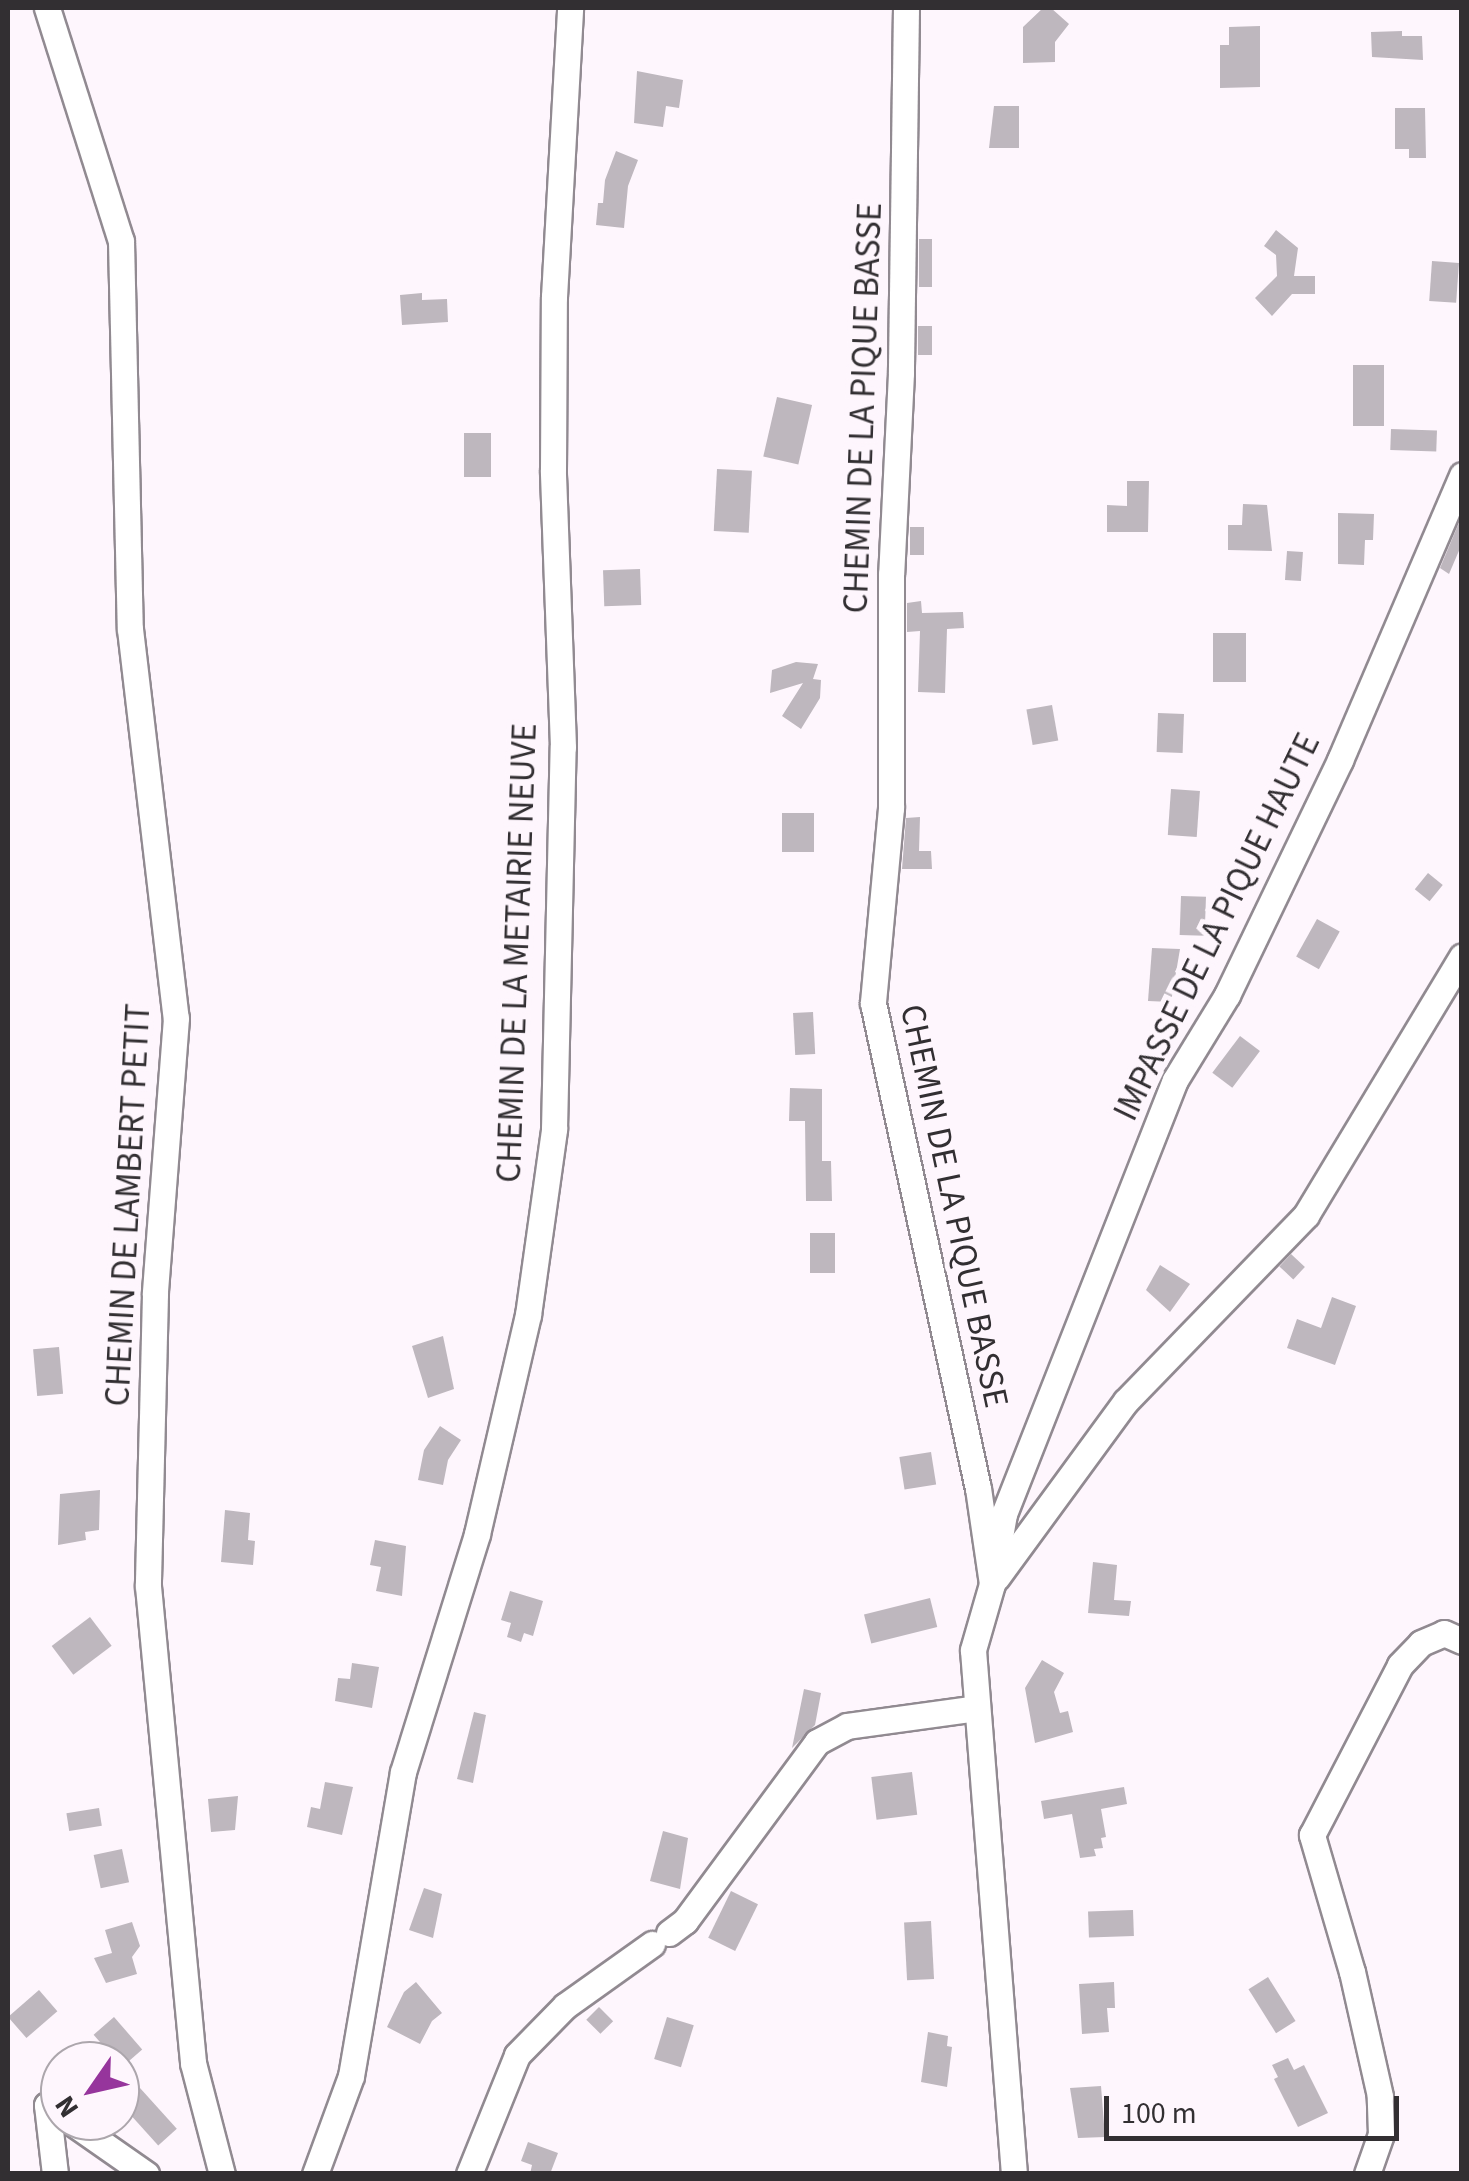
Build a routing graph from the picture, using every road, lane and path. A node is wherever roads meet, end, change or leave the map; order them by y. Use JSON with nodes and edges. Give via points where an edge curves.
{"nodes":[{"id":1,"x":46,"y":8,"type":"edge"},
{"id":2,"x":570,"y":8,"type":"edge"},
{"id":3,"x":906,"y":8,"type":"edge"},
{"id":4,"x":1462,"y":476,"type":"edge"},
{"id":5,"x":1462,"y":956,"type":"edge"},
{"id":6,"x":992,"y":1584,"type":"junction"},
{"id":7,"x":1462,"y":1641,"type":"edge"},
{"id":8,"x":977,"y":1708,"type":"junction"},
{"id":9,"x":51,"y":2141,"type":"edge"},
{"id":10,"x":99,"y":2141,"type":"edge"},
{"id":11,"x":55,"y":2174,"type":"edge"},
{"id":12,"x":146,"y":2174,"type":"edge"},
{"id":13,"x":222,"y":2174,"type":"edge"},
{"id":14,"x":315,"y":2174,"type":"edge"},
{"id":15,"x":469,"y":2174,"type":"edge"},
{"id":16,"x":1014,"y":2174,"type":"edge"},
{"id":17,"x":1367,"y":2174,"type":"edge"}],
"edges":[{"from":1,"to":13,"type":"street","name":"CHEMIN DE LAMBERT PETIT","via":[[120,241],[130,629],[176,1018],[155,1294],[148,1586],[193,2063]]},
{"from":2,"to":14,"type":"street","name":"CHEMIN DE LA METAIRIE NEUVE","via":[[554,297],[562,747],[554,1129],[528,1314],[478,1534],[403,1772],[351,2076]]},
{"from":3,"to":6,"type":"street","name":"CHEMIN DE LA PIQUE BASSE","via":[[902,354],[891,574],[892,808],[873,1002],[978,1488]]},
{"from":4,"to":6,"type":"street","name":"IMPASSE DE LA PIQUE HAUTE","via":[[1340,760],[1226,995],[1175,1080],[1004,1514]]},
{"from":5,"to":6,"type":"street","via":[[1306,1214],[1126,1400]]},
{"from":6,"to":8,"type":"street","name":"CHEMIN DE LA PIQUE BASSE","via":[[972,1650]]},
{"from":7,"to":17,"type":"street","via":[[1444,1633],[1421,1643],[1400,1665],[1312,1836],[1380,2096],[1381,2134]]},
{"from":8,"to":15,"type":"street","via":[[847,1726],[817,1742],[685,1921],[564,2006],[517,2055]]},
{"from":8,"to":16,"type":"street","name":"CHEMIN DE LA PIQUE BASSE"},
{"from":9,"to":11,"type":"street"},
{"from":10,"to":12,"type":"street"}]}
